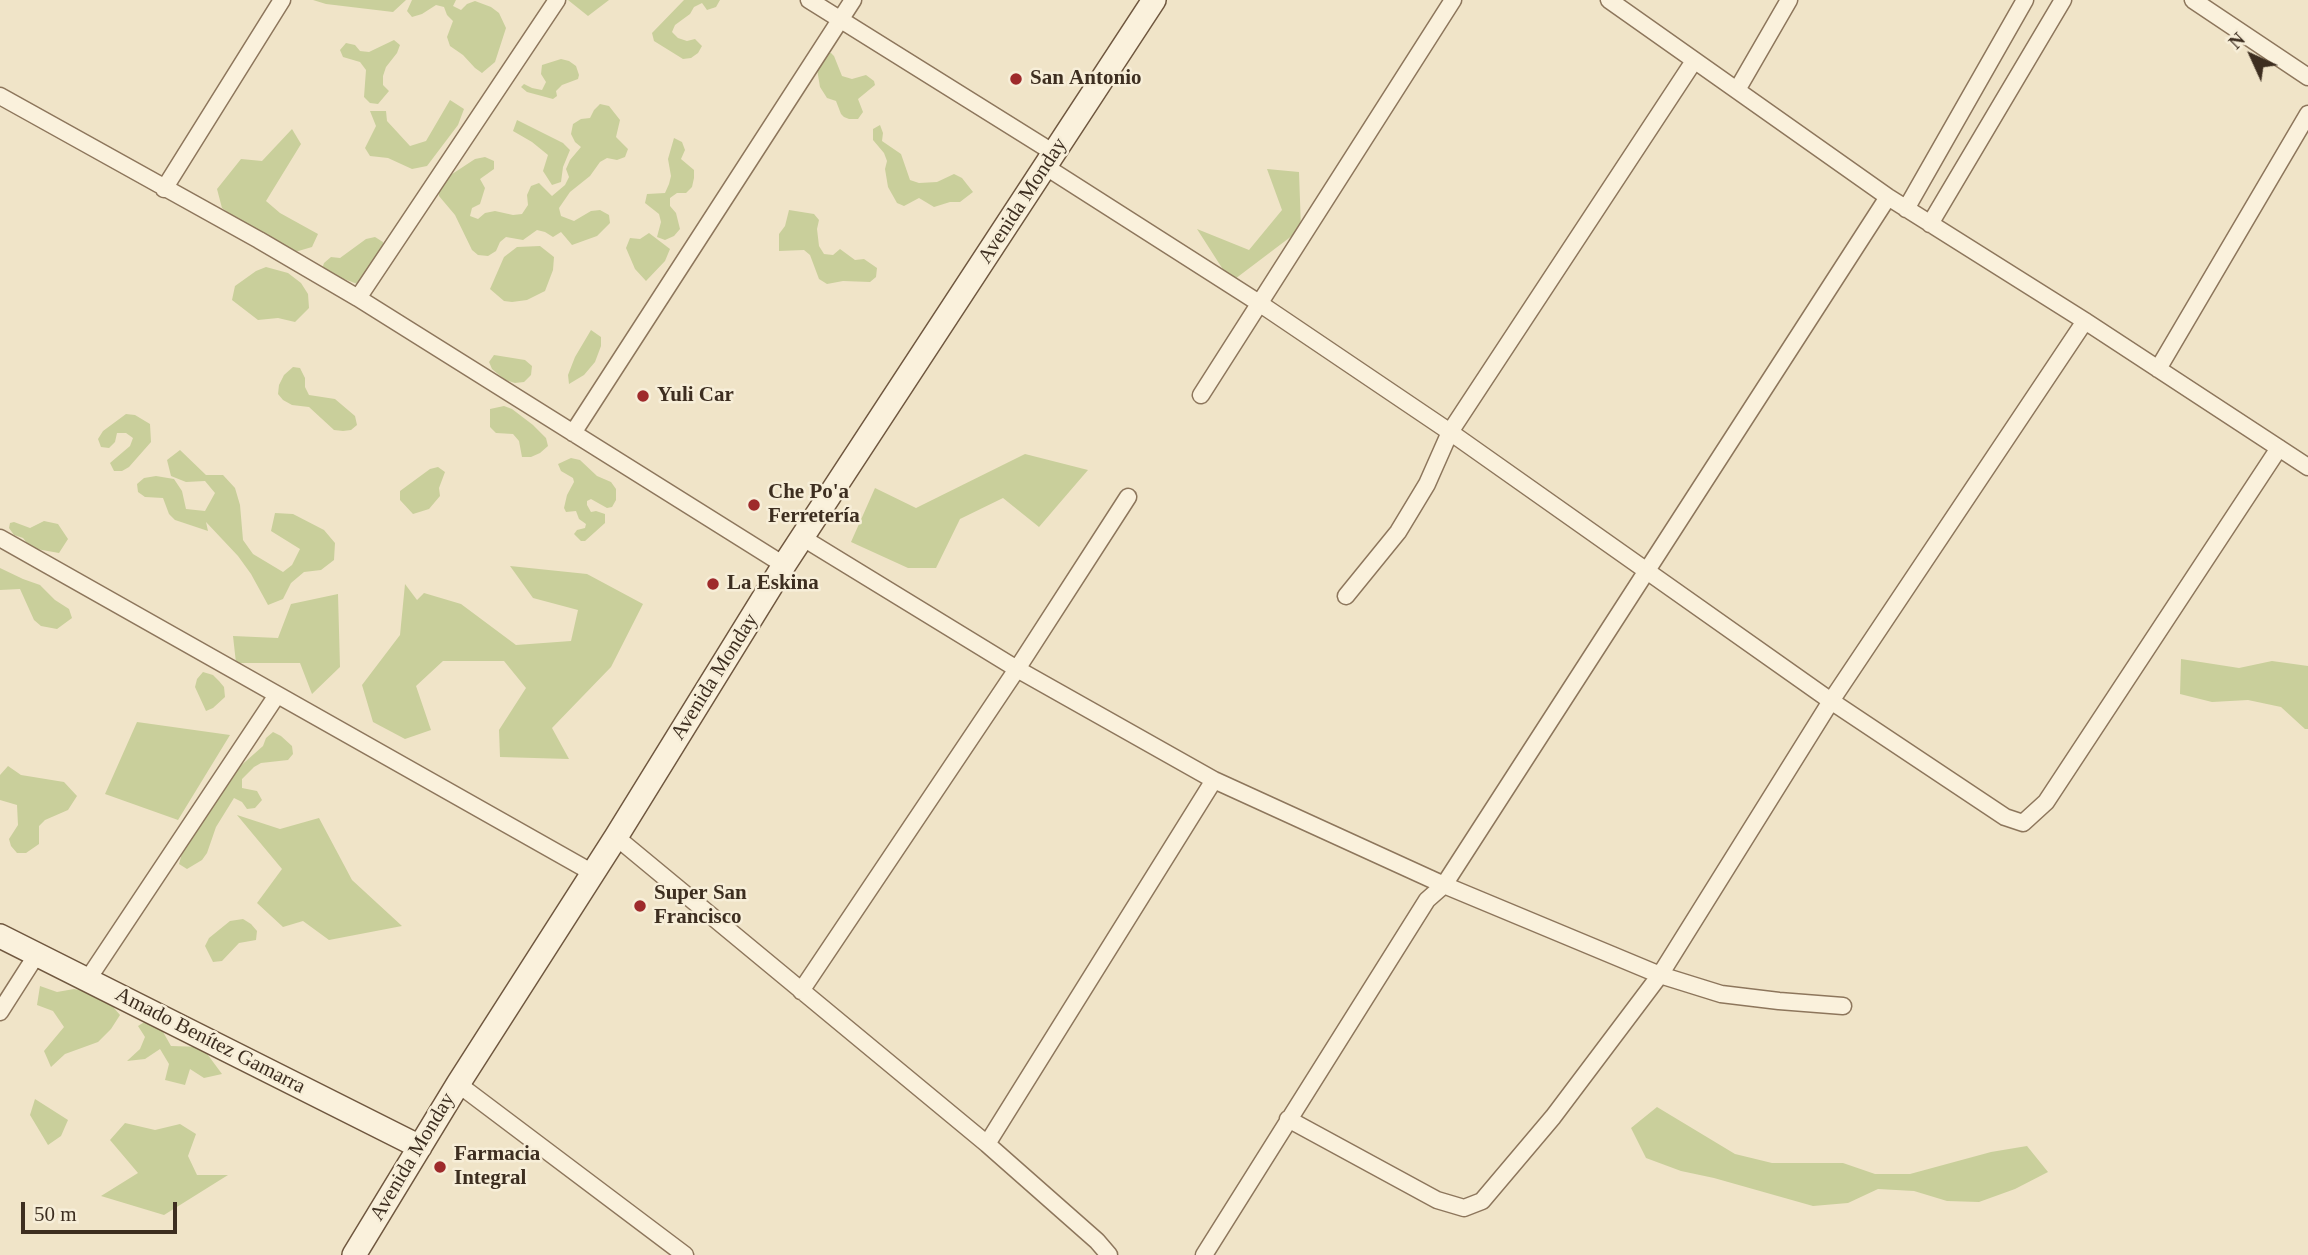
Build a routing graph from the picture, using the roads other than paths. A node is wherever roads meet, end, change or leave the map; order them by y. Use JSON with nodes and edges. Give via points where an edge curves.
{"nodes":[{"id":1,"x":282,"y":0,"type":"edge"},
{"id":2,"x":557,"y":0,"type":"edge"},
{"id":3,"x":809,"y":0,"type":"edge"},
{"id":4,"x":853,"y":0,"type":"edge"},
{"id":5,"x":1153,"y":0,"type":"edge"},
{"id":6,"x":1453,"y":0,"type":"edge"},
{"id":7,"x":1609,"y":0,"type":"edge"},
{"id":8,"x":1789,"y":0,"type":"edge"},
{"id":9,"x":2025,"y":0,"type":"edge"},
{"id":10,"x":2063,"y":0,"type":"edge"},
{"id":11,"x":2193,"y":0,"type":"edge"},
{"id":12,"x":840,"y":21,"type":"junction"},
{"id":13,"x":1694,"y":61,"type":"junction"},
{"id":14,"x":2308,"y":77,"type":"edge"},
{"id":15,"x":1737,"y":90,"type":"junction"},
{"id":16,"x":0,"y":96,"type":"edge"},
{"id":17,"x":2308,"y":114,"type":"edge"},
{"id":18,"x":1050,"y":160,"type":"junction"},
{"id":19,"x":164,"y":189,"type":"junction"},
{"id":20,"x":1888,"y":197,"type":"junction"},
{"id":21,"x":1906,"y":209,"type":"junction"},
{"id":22,"x":1930,"y":224,"type":"junction"},
{"id":23,"x":358,"y":298,"type":"junction"},
{"id":24,"x":1259,"y":303,"type":"junction"},
{"id":25,"x":2085,"y":321,"type":"junction"},
{"id":26,"x":2158,"y":369,"type":"junction"},
{"id":27,"x":1201,"y":395,"type":"dead end"},
{"id":28,"x":1450,"y":432,"type":"junction"},
{"id":29,"x":573,"y":433,"type":"junction"},
{"id":30,"x":2279,"y":448,"type":"junction"},
{"id":31,"x":2308,"y":467,"type":"edge"},
{"id":32,"x":1128,"y":497,"type":"dead end"},
{"id":33,"x":0,"y":538,"type":"edge"},
{"id":34,"x":803,"y":538,"type":"junction"},
{"id":35,"x":784,"y":565,"type":"junction"},
{"id":36,"x":1648,"y":570,"type":"junction"},
{"id":37,"x":1346,"y":596,"type":"dead end"},
{"id":38,"x":1017,"y":668,"type":"junction"},
{"id":39,"x":277,"y":695,"type":"junction"},
{"id":40,"x":1831,"y":701,"type":"junction"},
{"id":41,"x":1214,"y":780,"type":"junction"},
{"id":42,"x":616,"y":837,"type":"junction"},
{"id":43,"x":593,"y":873,"type":"junction"},
{"id":44,"x":1444,"y":885,"type":"junction"},
{"id":45,"x":0,"y":936,"type":"edge"},
{"id":46,"x":37,"y":954,"type":"junction"},
{"id":47,"x":1660,"y":975,"type":"junction"},
{"id":48,"x":88,"y":979,"type":"junction"},
{"id":49,"x":801,"y":991,"type":"junction"},
{"id":50,"x":1843,"y":1006,"type":"dead end"},
{"id":51,"x":0,"y":1012,"type":"edge"},
{"id":52,"x":458,"y":1084,"type":"junction"},
{"id":53,"x":1288,"y":1119,"type":"junction"},
{"id":54,"x":987,"y":1144,"type":"junction"},
{"id":55,"x":420,"y":1147,"type":"junction"},
{"id":56,"x":354,"y":1255,"type":"edge"},
{"id":57,"x":685,"y":1255,"type":"edge"},
{"id":58,"x":1109,"y":1255,"type":"edge"},
{"id":59,"x":1204,"y":1255,"type":"edge"}],
"edges":[{"from":1,"to":19,"type":"street"},
{"from":2,"to":23,"type":"street"},
{"from":3,"to":12,"type":"street"},
{"from":4,"to":12,"type":"street"},
{"from":5,"to":18,"type":"main road","name":"Avenida Monday"},
{"from":6,"to":24,"type":"street"},
{"from":7,"to":13,"type":"street"},
{"from":8,"to":15,"type":"street"},
{"from":9,"to":21,"type":"street"},
{"from":10,"to":22,"type":"street"},
{"from":11,"to":14,"type":"street"},
{"from":12,"to":18,"type":"street"},
{"from":12,"to":29,"type":"street"},
{"from":13,"to":15,"type":"street"},
{"from":13,"to":28,"type":"street"},
{"from":15,"to":20,"type":"street"},
{"from":16,"to":19,"type":"street"},
{"from":17,"to":26,"type":"street"},
{"from":18,"to":24,"type":"street"},
{"from":18,"to":34,"type":"main road","name":"Avenida Monday"},
{"from":19,"to":23,"type":"street"},
{"from":20,"to":21,"type":"street"},
{"from":20,"to":36,"type":"street"},
{"from":21,"to":22,"type":"street"},
{"from":22,"to":25,"type":"street"},
{"from":23,"to":29,"type":"street"},
{"from":24,"to":27,"type":"street"},
{"from":24,"to":28,"type":"street"},
{"from":25,"to":26,"type":"street"},
{"from":25,"to":40,"type":"street"},
{"from":26,"to":30,"type":"street"},
{"from":28,"to":36,"type":"street"},
{"from":28,"to":37,"type":"street","via":[[1427,484],[1398,531]]},
{"from":29,"to":35,"type":"street"},
{"from":30,"to":31,"type":"street"},
{"from":30,"to":40,"type":"street","via":[[2046,802],[2022,823],[2005,817]]},
{"from":32,"to":38,"type":"street"},
{"from":33,"to":39,"type":"street"},
{"from":34,"to":35,"type":"main road","name":"Avenida Monday"},
{"from":34,"to":38,"type":"street"},
{"from":35,"to":42,"type":"main road","name":"Avenida Monday"},
{"from":36,"to":40,"type":"street"},
{"from":36,"to":44,"type":"street"},
{"from":38,"to":41,"type":"street"},
{"from":38,"to":49,"type":"street"},
{"from":39,"to":43,"type":"street"},
{"from":39,"to":48,"type":"street"},
{"from":40,"to":47,"type":"street"},
{"from":41,"to":44,"type":"street"},
{"from":41,"to":54,"type":"street"},
{"from":42,"to":43,"type":"main road","name":"Avenida Monday"},
{"from":42,"to":49,"type":"street"},
{"from":43,"to":52,"type":"main road","name":"Avenida Monday"},
{"from":44,"to":47,"type":"street"},
{"from":44,"to":53,"type":"street","via":[[1427,900]]},
{"from":45,"to":46,"type":"main road","name":"Amado Benítez Gamarra"},
{"from":46,"to":48,"type":"main road","name":"Amado Benítez Gamarra"},
{"from":46,"to":51,"type":"street"},
{"from":47,"to":50,"type":"street","via":[[1721,994]]},
{"from":47,"to":53,"type":"street","via":[[1482,1202],[1464,1208],[1437,1200]]},
{"from":48,"to":55,"type":"main road","name":"Amado Benítez Gamarra"},
{"from":49,"to":54,"type":"street"},
{"from":52,"to":55,"type":"main road","name":"Avenida Monday"},
{"from":52,"to":57,"type":"street"},
{"from":53,"to":59,"type":"street"},
{"from":54,"to":58,"type":"street"},
{"from":55,"to":56,"type":"main road","name":"Avenida Monday"}]}
